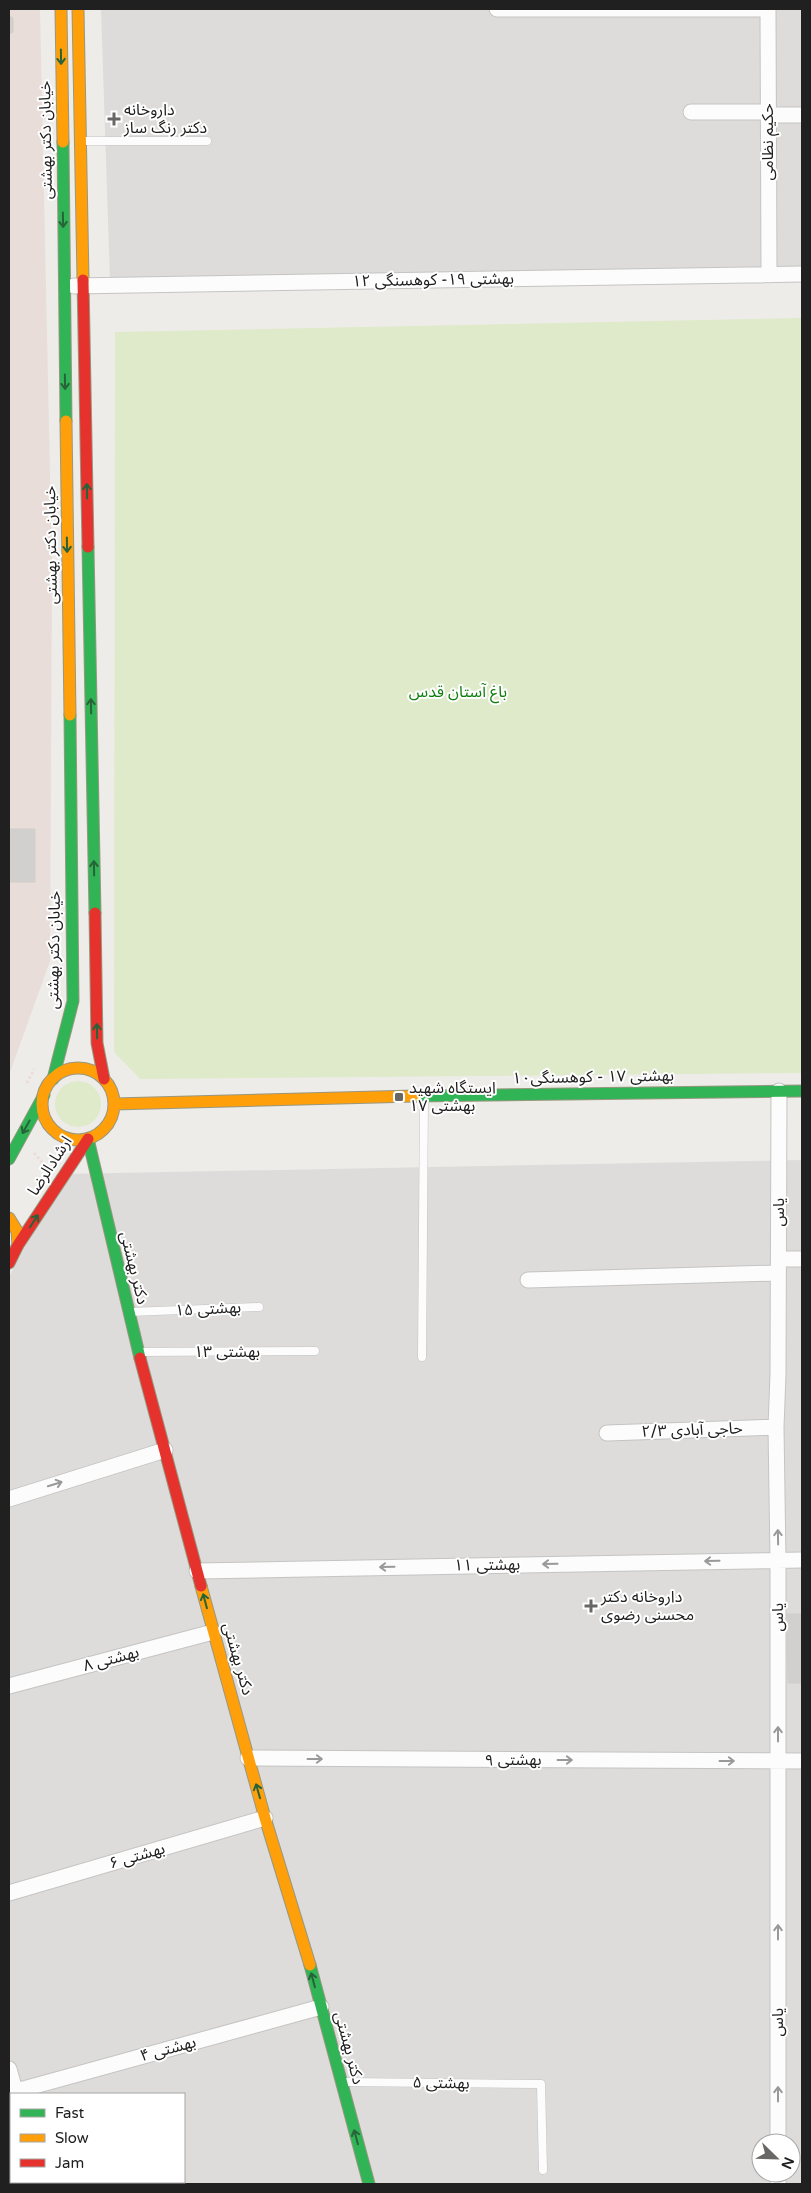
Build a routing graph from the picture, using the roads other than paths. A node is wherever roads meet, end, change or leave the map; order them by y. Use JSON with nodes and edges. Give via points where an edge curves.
{"nodes":[{"id":1,"x":61,"y":9,"type":"edge"},
{"id":2,"x":78,"y":9,"type":"edge"},
{"id":3,"x":497,"y":9,"type":"edge"},
{"id":4,"x":768,"y":9,"type":"edge"},
{"id":5,"x":691,"y":112,"type":"dead end"},
{"id":6,"x":768,"y":114,"type":"junction"},
{"id":7,"x":802,"y":115,"type":"edge"},
{"id":8,"x":207,"y":141,"type":"dead end"},
{"id":9,"x":80,"y":142,"type":"junction"},
{"id":10,"x":802,"y":274,"type":"edge"},
{"id":11,"x":769,"y":275,"type":"junction"},
{"id":12,"x":64,"y":286,"type":"junction"},
{"id":13,"x":83,"y":286,"type":"junction"},
{"id":14,"x":53,"y":1079,"type":"junction"},
{"id":15,"x":104,"y":1079,"type":"junction"},
{"id":16,"x":779,"y":1091,"type":"junction"},
{"id":17,"x":802,"y":1091,"type":"edge"},
{"id":18,"x":44,"y":1095,"type":"junction"},
{"id":19,"x":424,"y":1096,"type":"junction"},
{"id":20,"x":114,"y":1104,"type":"junction"},
{"id":21,"x":88,"y":1139,"type":"junction"},
{"id":22,"x":9,"y":1159,"type":"edge"},
{"id":23,"x":9,"y":1218,"type":"edge"},
{"id":24,"x":18,"y":1245,"type":"junction"},
{"id":25,"x":802,"y":1259,"type":"edge"},
{"id":26,"x":9,"y":1263,"type":"edge"},
{"id":27,"x":778,"y":1266,"type":"junction"},
{"id":28,"x":528,"y":1280,"type":"dead end"},
{"id":29,"x":259,"y":1307,"type":"dead end"},
{"id":30,"x":128,"y":1312,"type":"junction"},
{"id":31,"x":315,"y":1351,"type":"dead end"},
{"id":32,"x":139,"y":1352,"type":"junction"},
{"id":33,"x":422,"y":1356,"type":"dead end"},
{"id":34,"x":776,"y":1428,"type":"junction"},
{"id":35,"x":607,"y":1433,"type":"dead end"},
{"id":36,"x":165,"y":1450,"type":"junction"},
{"id":37,"x":9,"y":1499,"type":"edge"},
{"id":38,"x":778,"y":1560,"type":"junction"},
{"id":39,"x":802,"y":1560,"type":"edge"},
{"id":40,"x":197,"y":1571,"type":"junction"},
{"id":41,"x":213,"y":1632,"type":"junction"},
{"id":42,"x":9,"y":1686,"type":"edge"},
{"id":43,"x":248,"y":1758,"type":"junction"},
{"id":44,"x":778,"y":1761,"type":"junction"},
{"id":45,"x":802,"y":1761,"type":"edge"},
{"id":46,"x":266,"y":1818,"type":"junction"},
{"id":47,"x":9,"y":1893,"type":"edge"},
{"id":48,"x":321,"y":2007,"type":"junction"},
{"id":49,"x":9,"y":2069,"type":"edge"},
{"id":50,"x":341,"y":2082,"type":"junction"},
{"id":51,"x":13,"y":2093,"type":"edge"},
{"id":52,"x":778,"y":2133,"type":"edge"},
{"id":53,"x":543,"y":2170,"type":"dead end"},
{"id":54,"x":369,"y":2184,"type":"edge"}],
"edges":[{"from":1,"to":12,"type":"street","name":"خیابان دکتر بهشتی","one_way":true},
{"from":2,"to":9,"type":"street"},
{"from":3,"to":4,"type":"street"},
{"from":4,"to":6,"type":"street","name":"حکیم نظامی"},
{"from":5,"to":6,"type":"street"},
{"from":6,"to":7,"type":"street"},
{"from":6,"to":11,"type":"street","name":"حکیم نظامی"},
{"from":8,"to":9,"type":"lane"},
{"from":9,"to":13,"type":"street"},
{"from":10,"to":11,"type":"street","name":"بهشتی ۱۹- کوهسنگی ۱۲"},
{"from":11,"to":13,"type":"street","name":"بهشتی ۱۹- کوهسنگی ۱۲"},
{"from":12,"to":13,"type":"street","name":"بهشتی ۱۹- کوهسنگی ۱۲"},
{"from":12,"to":14,"type":"street","name":"خیابان دکتر بهشتی","one_way":true,"via":[[73,1002]]},
{"from":15,"to":13,"type":"street","one_way":true,"via":[[97,1043]]},
{"from":14,"to":15,"type":"street","via":[[78,1068]]},
{"from":14,"to":18,"type":"street"},
{"from":15,"to":20,"type":"street","via":[[110,1086]]},
{"from":16,"to":17,"type":"street","name":"بهشتی ۱۷ - کوهسنگی۱۰"},
{"from":16,"to":19,"type":"street","name":"بهشتی ۱۷ - کوهسنگی۱۰"},
{"from":16,"to":27,"type":"street","name":"یاس"},
{"from":18,"to":21,"type":"street","via":[[44,1114],[53,1130],[69,1139]]},
{"from":18,"to":22,"type":"street","one_way":true},
{"from":19,"to":20,"type":"street","name":"بهشتی ۱۷ - کوهسنگی۱۰"},
{"from":19,"to":33,"type":"lane"},
{"from":20,"to":21,"type":"street","via":[[113,1114],[104,1130]]},
{"from":24,"to":21,"type":"street","name":"ارشادالرضا","one_way":true},
{"from":21,"to":30,"type":"street","name":"دکتر بهشتی"},
{"from":23,"to":24,"type":"street","via":[[17,1231]]},
{"from":24,"to":26,"type":"street","name":"ارشادالرضا"},
{"from":25,"to":27,"type":"street"},
{"from":27,"to":28,"type":"street"},
{"from":27,"to":34,"type":"street","name":"یاس"},
{"from":29,"to":30,"type":"lane","name":"بهشتی ۱۵"},
{"from":30,"to":32,"type":"street","name":"دکتر بهشتی"},
{"from":31,"to":32,"type":"lane","name":"بهشتی ۱۳"},
{"from":32,"to":36,"type":"street","name":"دکتر بهشتی"},
{"from":34,"to":35,"type":"street","name":"حاجی آبادی ۲/۳"},
{"from":38,"to":34,"type":"street","name":"یاس","one_way":true},
{"from":37,"to":36,"type":"street","one_way":true},
{"from":36,"to":40,"type":"street","name":"دکتر بهشتی"},
{"from":38,"to":39,"type":"street","name":"بهشتی ۱۱"},
{"from":38,"to":40,"type":"street","name":"بهشتی ۱۱","one_way":true},
{"from":44,"to":38,"type":"street","name":"یاس","one_way":true},
{"from":41,"to":40,"type":"street","name":"دکتر بهشتی","one_way":true},
{"from":41,"to":42,"type":"street","name":"بهشتی ۸"},
{"from":41,"to":43,"type":"street","name":"دکتر بهشتی"},
{"from":43,"to":44,"type":"street","name":"بهشتی ۹","one_way":true},
{"from":46,"to":43,"type":"street","name":"دکتر بهشتی","one_way":true},
{"from":44,"to":45,"type":"street","name":"بهشتی ۹"},
{"from":52,"to":44,"type":"street","name":"یاس","one_way":true},
{"from":46,"to":47,"type":"street","name":"بهشتی ۶"},
{"from":48,"to":46,"type":"street","name":"دکتر بهشتی","one_way":true},
{"from":48,"to":50,"type":"street","name":"دکتر بهشتی"},
{"from":48,"to":51,"type":"street","name":"بهشتی ۴"},
{"from":49,"to":51,"type":"street"},
{"from":50,"to":53,"type":"lane","name":"بهشتی ۵","via":[[540,2084]]},
{"from":54,"to":50,"type":"street","name":"دکتر بهشتی","one_way":true}]}
